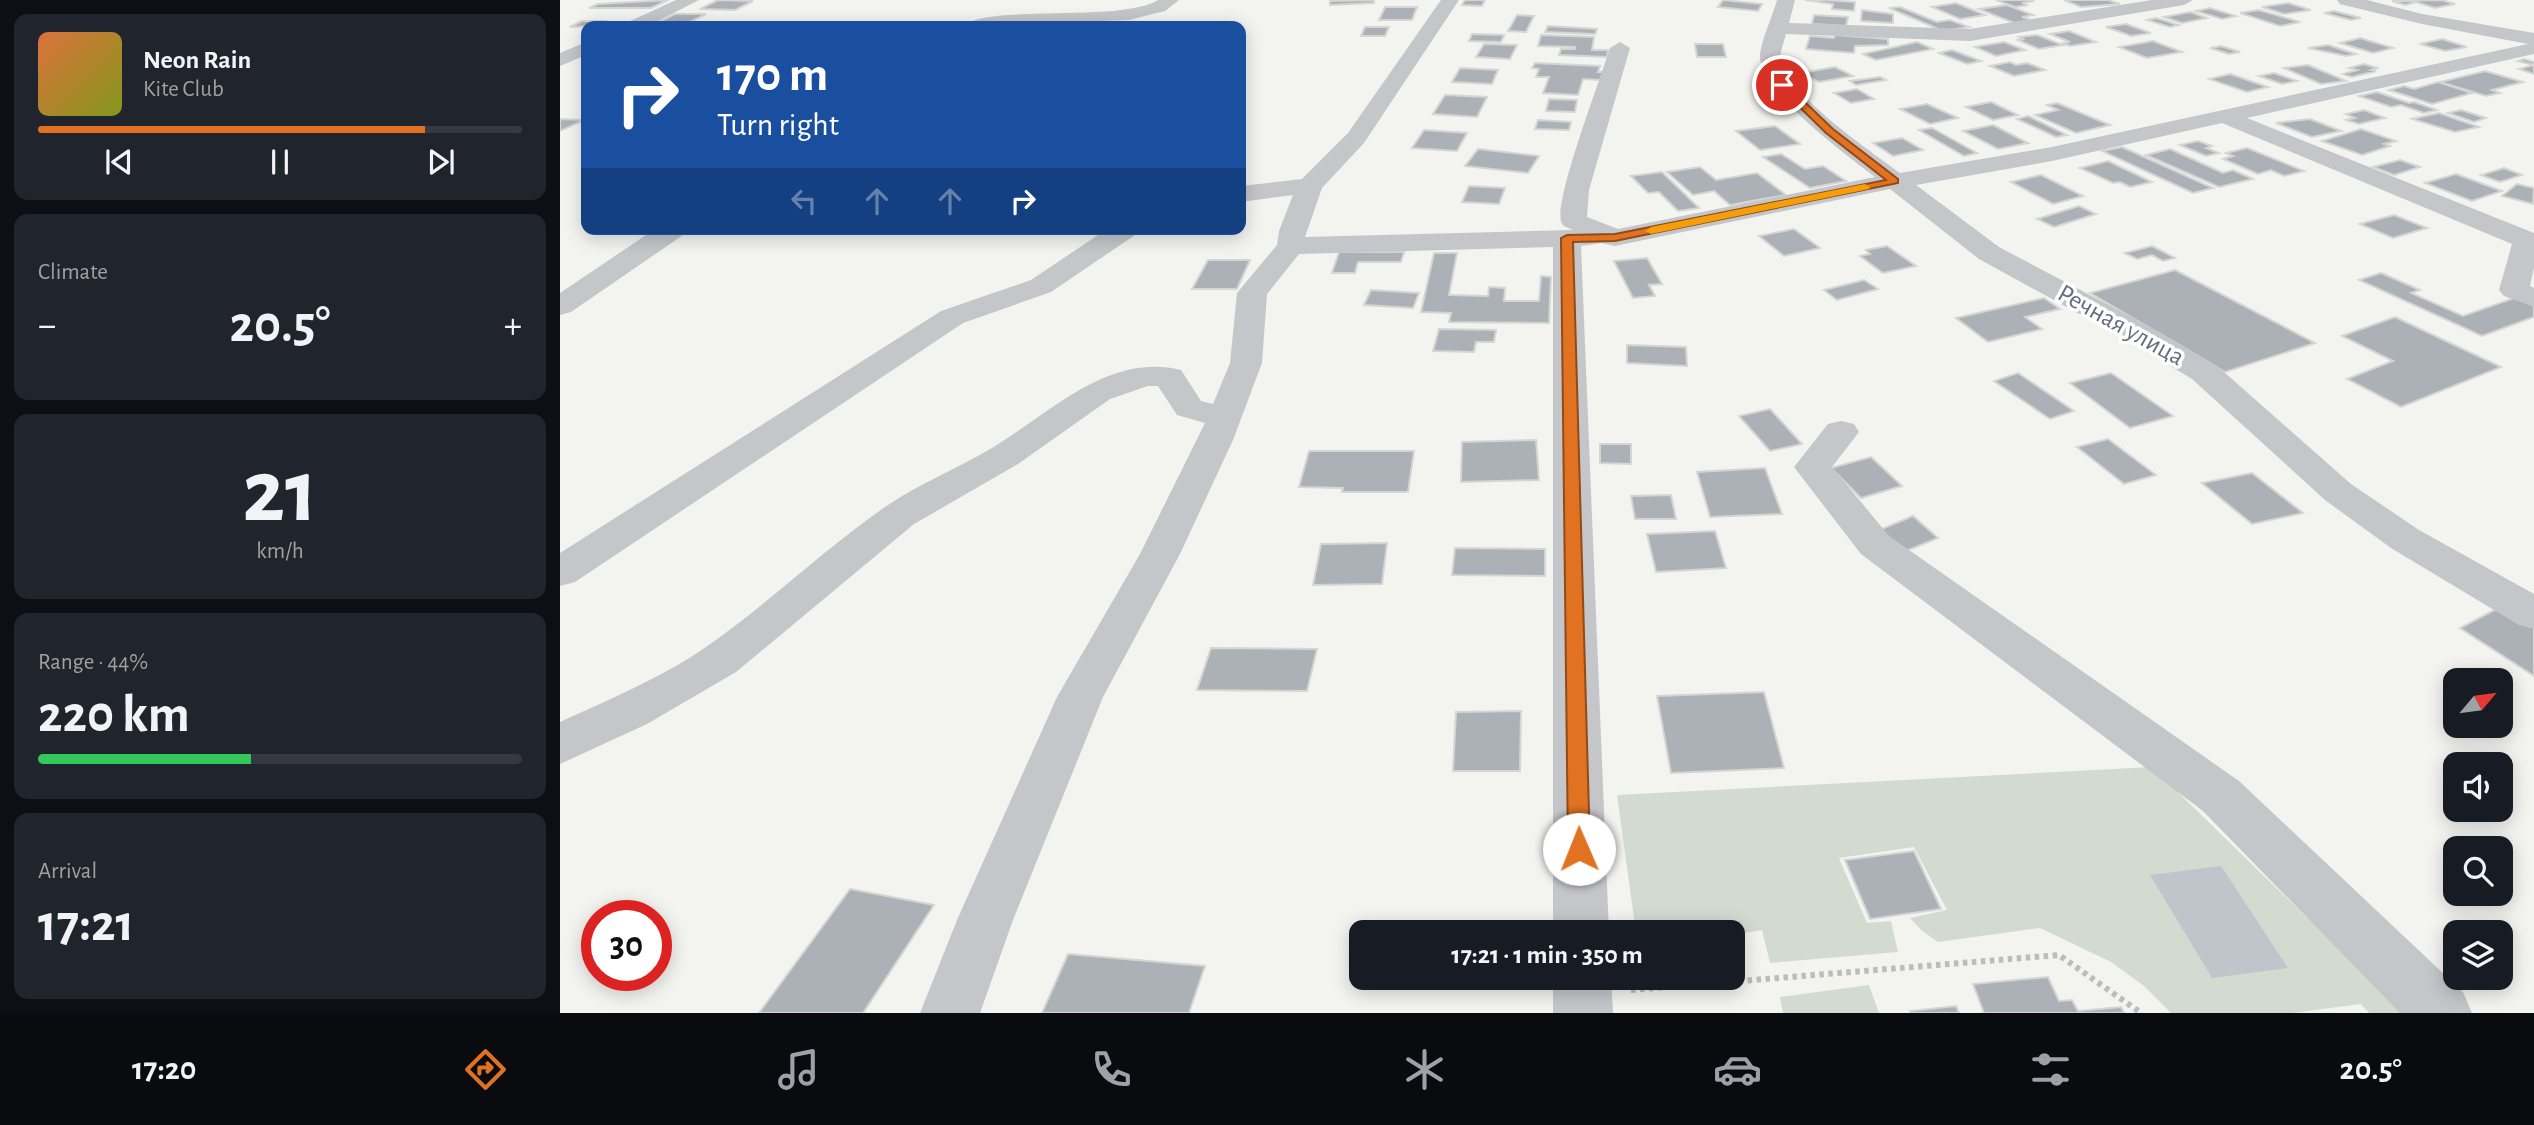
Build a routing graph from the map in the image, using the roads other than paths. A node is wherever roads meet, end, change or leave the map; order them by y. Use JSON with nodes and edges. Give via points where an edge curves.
{"nodes":[{"id":1,"x":690,"y":0,"type":"edge"},
{"id":2,"x":1170,"y":0,"type":"edge"},
{"id":3,"x":1450,"y":0,"type":"edge"},
{"id":4,"x":2184,"y":0,"type":"edge"},
{"id":5,"x":2347,"y":0,"type":"edge"},
{"id":6,"x":1782,"y":14,"type":"edge"},
{"id":7,"x":645,"y":21,"type":"edge"},
{"id":8,"x":1022,"y":21,"type":"edge"},
{"id":9,"x":560,"y":37,"type":"edge"},
{"id":10,"x":581,"y":37,"type":"edge"},
{"id":11,"x":2534,"y":39,"type":"edge"},
{"id":12,"x":1620,"y":48,"type":"dead end"},
{"id":13,"x":2534,"y":48,"type":"edge"},
{"id":14,"x":581,"y":50,"type":"edge"},
{"id":15,"x":560,"y":60,"type":"edge"},
{"id":16,"x":2223,"y":116,"type":"junction"},
{"id":17,"x":1894,"y":181,"type":"junction"},
{"id":18,"x":1310,"y":186,"type":"junction"},
{"id":19,"x":1246,"y":193,"type":"edge"},
{"id":20,"x":664,"y":235,"type":"edge"},
{"id":21,"x":1116,"y":235,"type":"edge"},
{"id":22,"x":1567,"y":238,"type":"junction"},
{"id":23,"x":1615,"y":238,"type":"junction"},
{"id":24,"x":1291,"y":247,"type":"junction"},
{"id":25,"x":2534,"y":298,"type":"edge"},
{"id":26,"x":560,"y":306,"type":"edge"},
{"id":27,"x":1224,"y":416,"type":"junction"},
{"id":28,"x":1841,"y":432,"type":"dead end"},
{"id":29,"x":560,"y":572,"type":"edge"},
{"id":30,"x":2534,"y":614,"type":"edge"},
{"id":31,"x":560,"y":744,"type":"edge"},
{"id":32,"x":1581,"y":920,"type":"edge"},
{"id":33,"x":950,"y":1013,"type":"edge"},
{"id":34,"x":2442,"y":1013,"type":"edge"}],
"edges":[{"from":1,"to":7,"type":"street"},
{"from":2,"to":8,"type":"street","via":[[1135,13]]},
{"from":3,"to":18,"type":"street","via":[[1356,138]]},
{"from":4,"to":6,"type":"street","via":[[1970,35]]},
{"from":5,"to":11,"type":"street"},
{"from":6,"to":17,"type":"street","name":"Речная улица","via":[[1770,58],[1782,85],[1830,131]]},
{"from":9,"to":10,"type":"street"},
{"from":12,"to":23,"type":"street","via":[[1576,190],[1574,221]]},
{"from":13,"to":16,"type":"street"},
{"from":14,"to":15,"type":"street"},
{"from":16,"to":17,"type":"street","via":[[2052,154]]},
{"from":16,"to":25,"type":"street","via":[[2527,240],[2514,290]]},
{"from":17,"to":23,"type":"street"},
{"from":17,"to":30,"type":"street","name":"Речная улица","via":[[1989,253],[2204,372],[2338,492],[2405,539]]},
{"from":18,"to":19,"type":"street"},
{"from":18,"to":24,"type":"street","via":[[1292,231]]},
{"from":20,"to":26,"type":"street"},
{"from":21,"to":29,"type":"street","via":[[1041,286],[951,317]]},
{"from":22,"to":23,"type":"street"},
{"from":22,"to":24,"type":"street"},
{"from":22,"to":32,"type":"street"},
{"from":24,"to":27,"type":"street","via":[[1252,293],[1245,363]]},
{"from":27,"to":31,"type":"street","via":[[1189,408],[1169,377],[1145,376],[1098,392],[1005,456],[900,515],[720,660]]},
{"from":27,"to":33,"type":"street","via":[[1160,554],[1080,697]]},
{"from":28,"to":34,"type":"street","via":[[1812,467],[1875,545],[2221,796]]}]}
